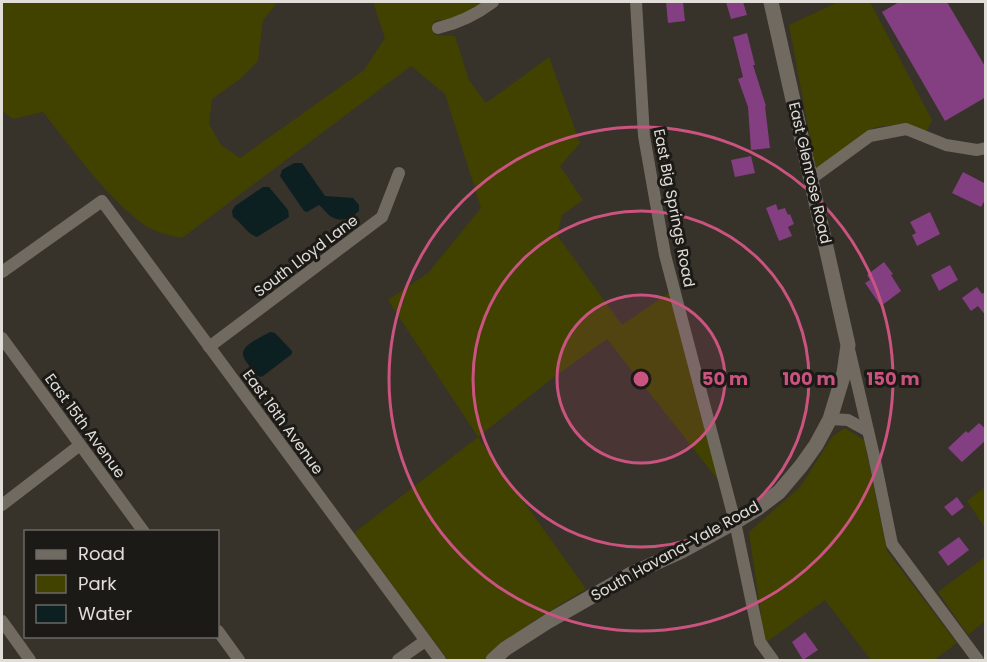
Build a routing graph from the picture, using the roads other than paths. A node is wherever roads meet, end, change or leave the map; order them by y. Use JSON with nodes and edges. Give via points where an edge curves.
{"nodes":[{"id":1,"x":493,"y":2,"type":"edge"},
{"id":2,"x":636,"y":2,"type":"edge"},
{"id":3,"x":771,"y":2,"type":"edge"},
{"id":4,"x":438,"y":28,"type":"dead end"},
{"id":5,"x":986,"y":148,"type":"edge"},
{"id":6,"x":399,"y":173,"type":"dead end"},
{"id":7,"x":811,"y":179,"type":"junction"},
{"id":8,"x":2,"y":273,"type":"edge"},
{"id":9,"x":2,"y":338,"type":"edge"},
{"id":10,"x":848,"y":345,"type":"junction"},
{"id":11,"x":209,"y":347,"type":"junction"},
{"id":12,"x":830,"y":419,"type":"junction"},
{"id":13,"x":868,"y":431,"type":"junction"},
{"id":14,"x":81,"y":445,"type":"junction"},
{"id":15,"x":2,"y":505,"type":"edge"},
{"id":16,"x":735,"y":522,"type":"junction"},
{"id":17,"x":143,"y":530,"type":"edge"},
{"id":18,"x":2,"y":621,"type":"edge"},
{"id":19,"x":219,"y":632,"type":"edge"},
{"id":20,"x":425,"y":640,"type":"junction"},
{"id":21,"x":30,"y":660,"type":"edge"},
{"id":22,"x":239,"y":660,"type":"edge"},
{"id":23,"x":398,"y":660,"type":"edge"},
{"id":24,"x":440,"y":660,"type":"edge"},
{"id":25,"x":493,"y":660,"type":"edge"},
{"id":26,"x":773,"y":660,"type":"edge"},
{"id":27,"x":978,"y":660,"type":"edge"}],
"edges":[{"from":1,"to":4,"type":"street","via":[[456,24]]},
{"from":2,"to":16,"type":"street","name":"East Big Springs Road","via":[[644,136],[665,255]]},
{"from":3,"to":7,"type":"street","name":"East Glenrose Road"},
{"from":5,"to":7,"type":"street","via":[[946,145],[906,129],[870,136]]},
{"from":6,"to":11,"type":"street","name":"South Lloyd Lane","via":[[382,217]]},
{"from":7,"to":10,"type":"street","name":"East Glenrose Road"},
{"from":8,"to":11,"type":"street","name":"East 16th Avenue","via":[[102,201]]},
{"from":9,"to":14,"type":"street","name":"East 15th Avenue"},
{"from":10,"to":12,"type":"street","name":"South Havana-Yale Road"},
{"from":10,"to":13,"type":"street"},
{"from":11,"to":20,"type":"street","name":"East 16th Avenue"},
{"from":12,"to":13,"type":"street","via":[[848,420]]},
{"from":12,"to":16,"type":"street","name":"South Havana-Yale Road","via":[[811,452],[779,492]]},
{"from":13,"to":27,"type":"street","via":[[892,544]]},
{"from":14,"to":15,"type":"street"},
{"from":14,"to":17,"type":"street","name":"East 15th Avenue"},
{"from":16,"to":25,"type":"street","name":"South Havana-Yale Road","via":[[587,599]]},
{"from":16,"to":26,"type":"street","via":[[760,642]]},
{"from":18,"to":21,"type":"street"},
{"from":19,"to":22,"type":"street"},
{"from":20,"to":23,"type":"street"},
{"from":20,"to":24,"type":"street","name":"East 16th Avenue"}]}
